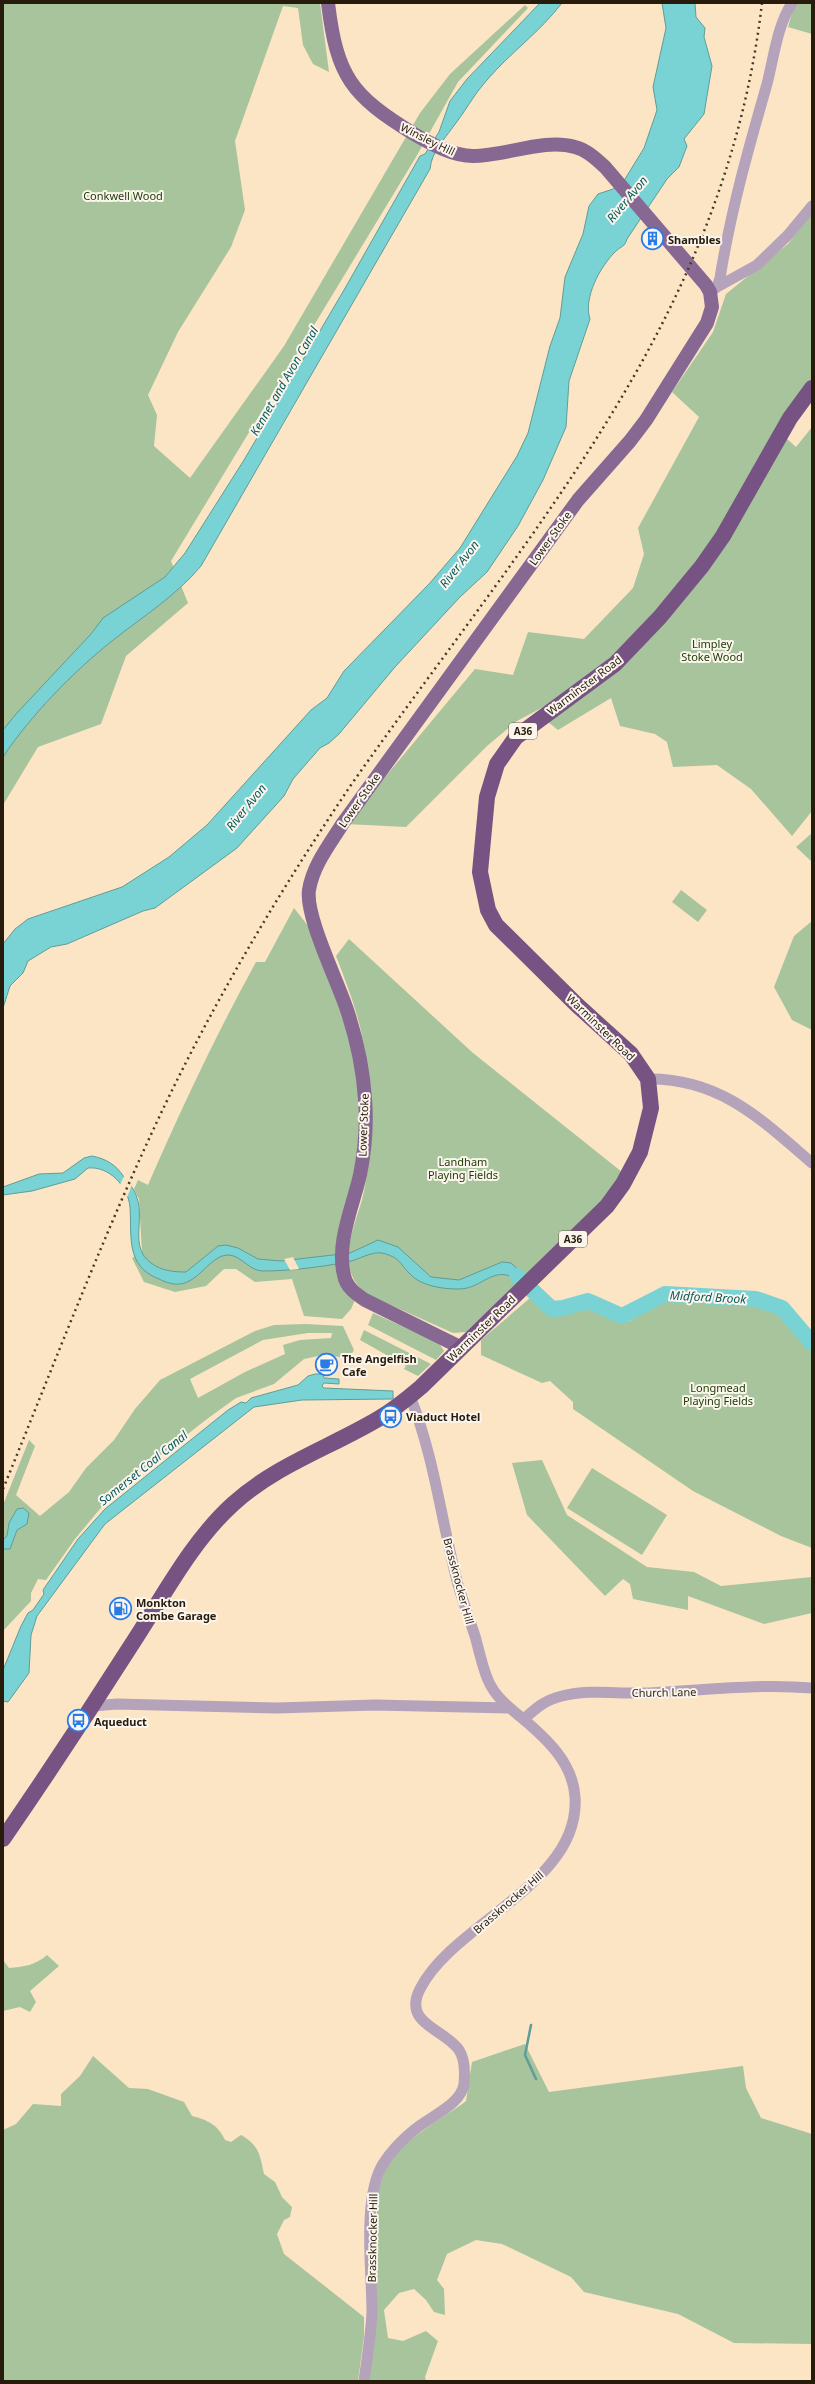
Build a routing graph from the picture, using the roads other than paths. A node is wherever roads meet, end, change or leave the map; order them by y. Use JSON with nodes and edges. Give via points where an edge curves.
{"nodes":[{"id":1,"x":328,"y":3,"type":"edge"},
{"id":2,"x":792,"y":3,"type":"edge"},
{"id":3,"x":812,"y":206,"type":"edge"},
{"id":4,"x":713,"y":290,"type":"junction"},
{"id":5,"x":812,"y":388,"type":"edge"},
{"id":6,"x":648,"y":1079,"type":"junction"},
{"id":7,"x":812,"y":1163,"type":"edge"},
{"id":8,"x":460,"y":1347,"type":"junction"},
{"id":9,"x":412,"y":1402,"type":"junction"},
{"id":10,"x":812,"y":1688,"type":"edge"},
{"id":11,"x":93,"y":1706,"type":"junction"},
{"id":12,"x":509,"y":1708,"type":"junction"},
{"id":13,"x":524,"y":1719,"type":"junction"},
{"id":14,"x":3,"y":1839,"type":"edge"},
{"id":15,"x":364,"y":2381,"type":"edge"}],
"edges":[{"from":1,"to":4,"type":"main road","name":"Winsley Hill","via":[[333,43],[348,79],[366,101],[420,137],[442,148],[472,156],[566,145],[589,154],[605,167]]},
{"from":2,"to":4,"type":"street","via":[[782,23],[747,148]]},
{"from":3,"to":4,"type":"street","via":[[788,235],[757,265]]},
{"from":4,"to":8,"type":"main road","name":"Lower Stoke","via":[[712,307],[701,335],[646,420],[578,500],[343,823],[313,876],[309,891],[312,918],[355,1035],[361,1059],[365,1100],[362,1160],[342,1253],[346,1284],[365,1300]]},
{"from":5,"to":6,"type":"highway","name":"Warminster Road","number":"A36","via":[[790,418],[702,566],[660,617],[615,664],[516,737],[497,764],[486,797],[480,872],[488,910],[496,925],[631,1054]]},
{"from":6,"to":7,"type":"street","via":[[668,1080],[718,1093],[752,1111]]},
{"from":6,"to":8,"type":"highway","name":"Warminster Road","number":"A36","via":[[651,1108],[640,1152],[623,1184],[607,1206]]},
{"from":8,"to":9,"type":"highway","name":"Warminster Road","number":"A36"},
{"from":9,"to":11,"type":"highway","name":"Warminster Road","number":"A36","via":[[280,1470],[225,1512],[207,1532],[168,1587]]},
{"from":9,"to":12,"type":"street","name":"Brassknocker Hill","via":[[424,1432],[457,1582],[488,1681]]},
{"from":10,"to":13,"type":"street","name":"Church Lane","via":[[776,1686],[637,1693],[587,1691],[541,1703]]},
{"from":11,"to":12,"type":"street","via":[[117,1704],[277,1708],[375,1704]]},
{"from":11,"to":14,"type":"highway","name":"Warminster Road","number":"A36"},
{"from":12,"to":13,"type":"street","name":"Brassknocker Hill"},
{"from":13,"to":15,"type":"street","name":"Brassknocker Hill","via":[[565,1762],[573,1779],[576,1799],[572,1828],[564,1846],[550,1865],[438,1965],[421,1986],[416,1998],[421,2019],[451,2041],[460,2051],[464,2065],[463,2089],[449,2105],[403,2140],[384,2162],[374,2186],[372,2313]]}]}
